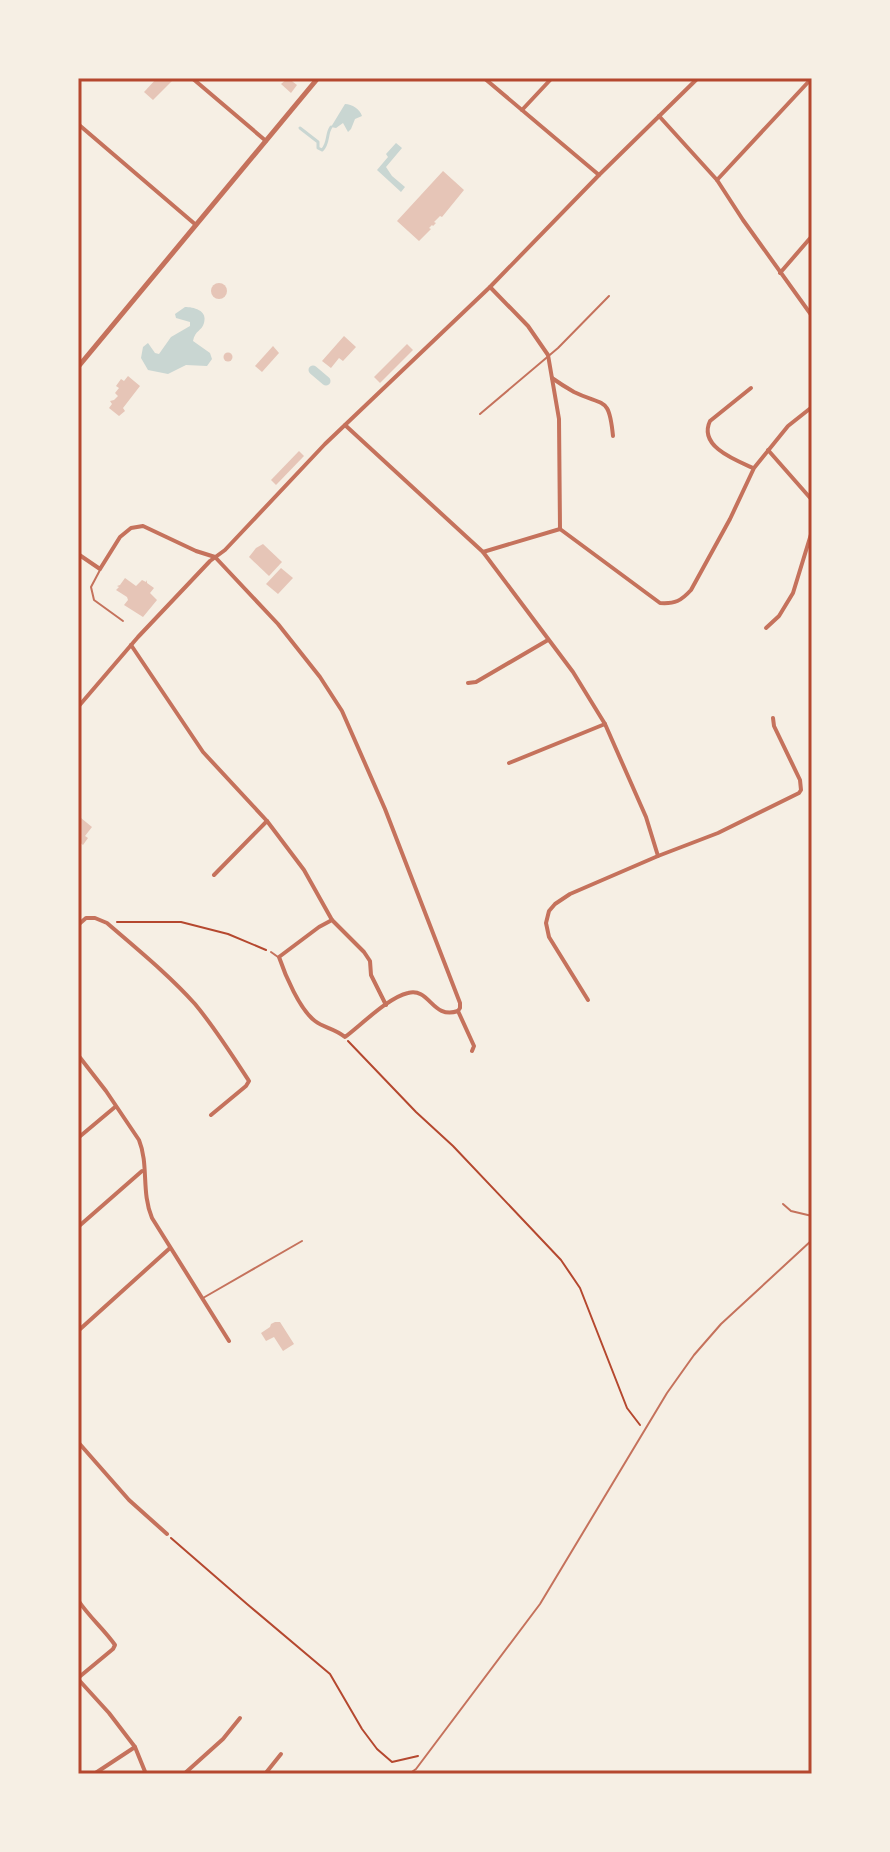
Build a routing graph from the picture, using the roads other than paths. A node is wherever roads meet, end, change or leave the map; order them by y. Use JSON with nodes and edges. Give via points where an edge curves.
{"nodes":[{"id":1,"x":192,"y":78,"type":"edge"},
{"id":2,"x":318,"y":78,"type":"edge"},
{"id":3,"x":484,"y":78,"type":"edge"},
{"id":4,"x":552,"y":78,"type":"edge"},
{"id":5,"x":698,"y":78,"type":"edge"},
{"id":6,"x":812,"y":78,"type":"edge"},
{"id":7,"x":522,"y":110,"type":"junction"},
{"id":8,"x":659,"y":116,"type":"junction"},
{"id":9,"x":78,"y":124,"type":"edge"},
{"id":10,"x":266,"y":141,"type":"junction"},
{"id":11,"x":599,"y":175,"type":"junction"},
{"id":12,"x":717,"y":180,"type":"junction"},
{"id":13,"x":196,"y":225,"type":"junction"},
{"id":14,"x":812,"y":236,"type":"edge"},
{"id":15,"x":780,"y":273,"type":"junction"},
{"id":16,"x":490,"y":287,"type":"junction"},
{"id":17,"x":609,"y":296,"type":"dead end"},
{"id":18,"x":812,"y":316,"type":"edge"},
{"id":19,"x":548,"y":355,"type":"junction"},
{"id":20,"x":79,"y":364,"type":"edge"},
{"id":21,"x":552,"y":378,"type":"junction"},
{"id":22,"x":751,"y":388,"type":"dead end"},
{"id":23,"x":812,"y":407,"type":"edge"},
{"id":24,"x":480,"y":414,"type":"dead end"},
{"id":25,"x":345,"y":425,"type":"junction"},
{"id":26,"x":613,"y":436,"type":"dead end"},
{"id":27,"x":768,"y":450,"type":"junction"},
{"id":28,"x":754,"y":468,"type":"junction"},
{"id":29,"x":812,"y":500,"type":"edge"},
{"id":30,"x":560,"y":529,"type":"junction"},
{"id":31,"x":812,"y":531,"type":"edge"},
{"id":32,"x":483,"y":552,"type":"junction"},
{"id":33,"x":78,"y":554,"type":"edge"},
{"id":34,"x":215,"y":557,"type":"junction"},
{"id":35,"x":100,"y":569,"type":"junction"},
{"id":36,"x":123,"y":621,"type":"dead end"},
{"id":37,"x":766,"y":628,"type":"dead end"},
{"id":38,"x":548,"y":640,"type":"junction"},
{"id":39,"x":131,"y":645,"type":"junction"},
{"id":40,"x":468,"y":683,"type":"dead end"},
{"id":41,"x":78,"y":707,"type":"edge"},
{"id":42,"x":773,"y":718,"type":"dead end"},
{"id":43,"x":605,"y":724,"type":"junction"},
{"id":44,"x":509,"y":763,"type":"dead end"},
{"id":45,"x":267,"y":821,"type":"junction"},
{"id":46,"x":658,"y":856,"type":"junction"},
{"id":47,"x":214,"y":875,"type":"dead end"},
{"id":48,"x":332,"y":920,"type":"junction"},
{"id":49,"x":78,"y":925,"type":"edge"},
{"id":50,"x":271,"y":952,"type":"road end"},
{"id":51,"x":279,"y":957,"type":"junction"},
{"id":52,"x":588,"y":1000,"type":"dead end"},
{"id":53,"x":386,"y":1005,"type":"junction"},
{"id":54,"x":458,"y":1011,"type":"junction"},
{"id":55,"x":472,"y":1051,"type":"dead end"},
{"id":56,"x":78,"y":1055,"type":"edge"},
{"id":57,"x":115,"y":1107,"type":"junction"},
{"id":58,"x":211,"y":1115,"type":"dead end"},
{"id":59,"x":78,"y":1138,"type":"edge"},
{"id":60,"x":143,"y":1170,"type":"junction"},
{"id":61,"x":783,"y":1204,"type":"dead end"},
{"id":62,"x":812,"y":1216,"type":"edge"},
{"id":63,"x":78,"y":1227,"type":"edge"},
{"id":64,"x":812,"y":1240,"type":"edge"},
{"id":65,"x":302,"y":1241,"type":"dead end"},
{"id":66,"x":170,"y":1248,"type":"junction"},
{"id":67,"x":203,"y":1298,"type":"junction"},
{"id":68,"x":78,"y":1331,"type":"edge"},
{"id":69,"x":229,"y":1341,"type":"dead end"},
{"id":70,"x":78,"y":1442,"type":"edge"},
{"id":71,"x":167,"y":1534,"type":"road end"},
{"id":72,"x":78,"y":1600,"type":"edge"},
{"id":73,"x":78,"y":1679,"type":"edge"},
{"id":74,"x":240,"y":1718,"type":"dead end"},
{"id":75,"x":135,"y":1747,"type":"junction"},
{"id":76,"x":281,"y":1754,"type":"dead end"},
{"id":77,"x":94,"y":1774,"type":"edge"},
{"id":78,"x":146,"y":1774,"type":"edge"},
{"id":79,"x":184,"y":1774,"type":"edge"},
{"id":80,"x":265,"y":1774,"type":"edge"},
{"id":81,"x":409,"y":1774,"type":"edge"}],
"edges":[{"from":1,"to":10,"type":"street"},
{"from":2,"to":10,"type":"street"},
{"from":3,"to":7,"type":"street"},
{"from":4,"to":7,"type":"street"},
{"from":5,"to":8,"type":"street"},
{"from":6,"to":12,"type":"street"},
{"from":7,"to":11,"type":"street"},
{"from":8,"to":11,"type":"street"},
{"from":8,"to":12,"type":"street"},
{"from":9,"to":13,"type":"street"},
{"from":10,"to":13,"type":"street"},
{"from":11,"to":16,"type":"street"},
{"from":12,"to":15,"type":"street"},
{"from":13,"to":20,"type":"street"},
{"from":14,"to":15,"type":"street"},
{"from":15,"to":18,"type":"street"},
{"from":16,"to":19,"type":"street"},
{"from":16,"to":25,"type":"street"},
{"from":17,"to":19,"type":"lane"},
{"from":19,"to":21,"type":"street"},
{"from":19,"to":24,"type":"lane"},
{"from":21,"to":26,"type":"street","via":[[607,406]]},
{"from":21,"to":30,"type":"street","via":[[559,419]]},
{"from":22,"to":28,"type":"street","via":[[707,428],[715,448]]},
{"from":23,"to":27,"type":"street"},
{"from":25,"to":32,"type":"street"},
{"from":25,"to":34,"type":"street"},
{"from":27,"to":28,"type":"street"},
{"from":27,"to":29,"type":"street"},
{"from":28,"to":30,"type":"street","via":[[697,580],[676,603],[660,603]]},
{"from":30,"to":32,"type":"street"},
{"from":31,"to":37,"type":"street","via":[[793,593]]},
{"from":32,"to":38,"type":"street"},
{"from":33,"to":35,"type":"street"},
{"from":34,"to":35,"type":"street","via":[[143,526],[120,537]]},
{"from":34,"to":39,"type":"street"},
{"from":34,"to":54,"type":"street","via":[[278,624],[342,711],[385,809],[460,1003]]},
{"from":35,"to":36,"type":"lane","via":[[91,587],[94,600]]},
{"from":38,"to":40,"type":"street"},
{"from":38,"to":43,"type":"street"},
{"from":39,"to":41,"type":"street"},
{"from":39,"to":45,"type":"street","via":[[203,752]]},
{"from":42,"to":46,"type":"street","via":[[800,780],[799,793]]},
{"from":43,"to":44,"type":"street"},
{"from":43,"to":46,"type":"street"},
{"from":45,"to":47,"type":"street"},
{"from":45,"to":48,"type":"street","via":[[304,870]]},
{"from":46,"to":52,"type":"street","via":[[570,894],[549,911],[549,937]]},
{"from":48,"to":51,"type":"street"},
{"from":48,"to":53,"type":"street","via":[[370,961]]},
{"from":49,"to":58,"type":"street","via":[[86,918],[107,923],[173,980],[249,1081]]},
{"from":50,"to":51,"type":"lane"},
{"from":51,"to":53,"type":"street","via":[[314,1021],[345,1037]]},
{"from":53,"to":54,"type":"street","via":[[415,992],[446,1014]]},
{"from":54,"to":55,"type":"street"},
{"from":56,"to":57,"type":"street"},
{"from":57,"to":59,"type":"street"},
{"from":57,"to":60,"type":"street","via":[[139,1140]]},
{"from":60,"to":63,"type":"street"},
{"from":60,"to":66,"type":"street","via":[[147,1205]]},
{"from":61,"to":62,"type":"lane"},
{"from":64,"to":81,"type":"lane","via":[[694,1355],[540,1604]]},
{"from":65,"to":67,"type":"lane"},
{"from":66,"to":67,"type":"street"},
{"from":66,"to":68,"type":"street"},
{"from":67,"to":69,"type":"street"},
{"from":70,"to":71,"type":"street"},
{"from":72,"to":73,"type":"street","via":[[115,1645]]},
{"from":73,"to":75,"type":"street"},
{"from":74,"to":79,"type":"street"},
{"from":75,"to":77,"type":"street"},
{"from":75,"to":78,"type":"street"},
{"from":76,"to":80,"type":"street"}]}
